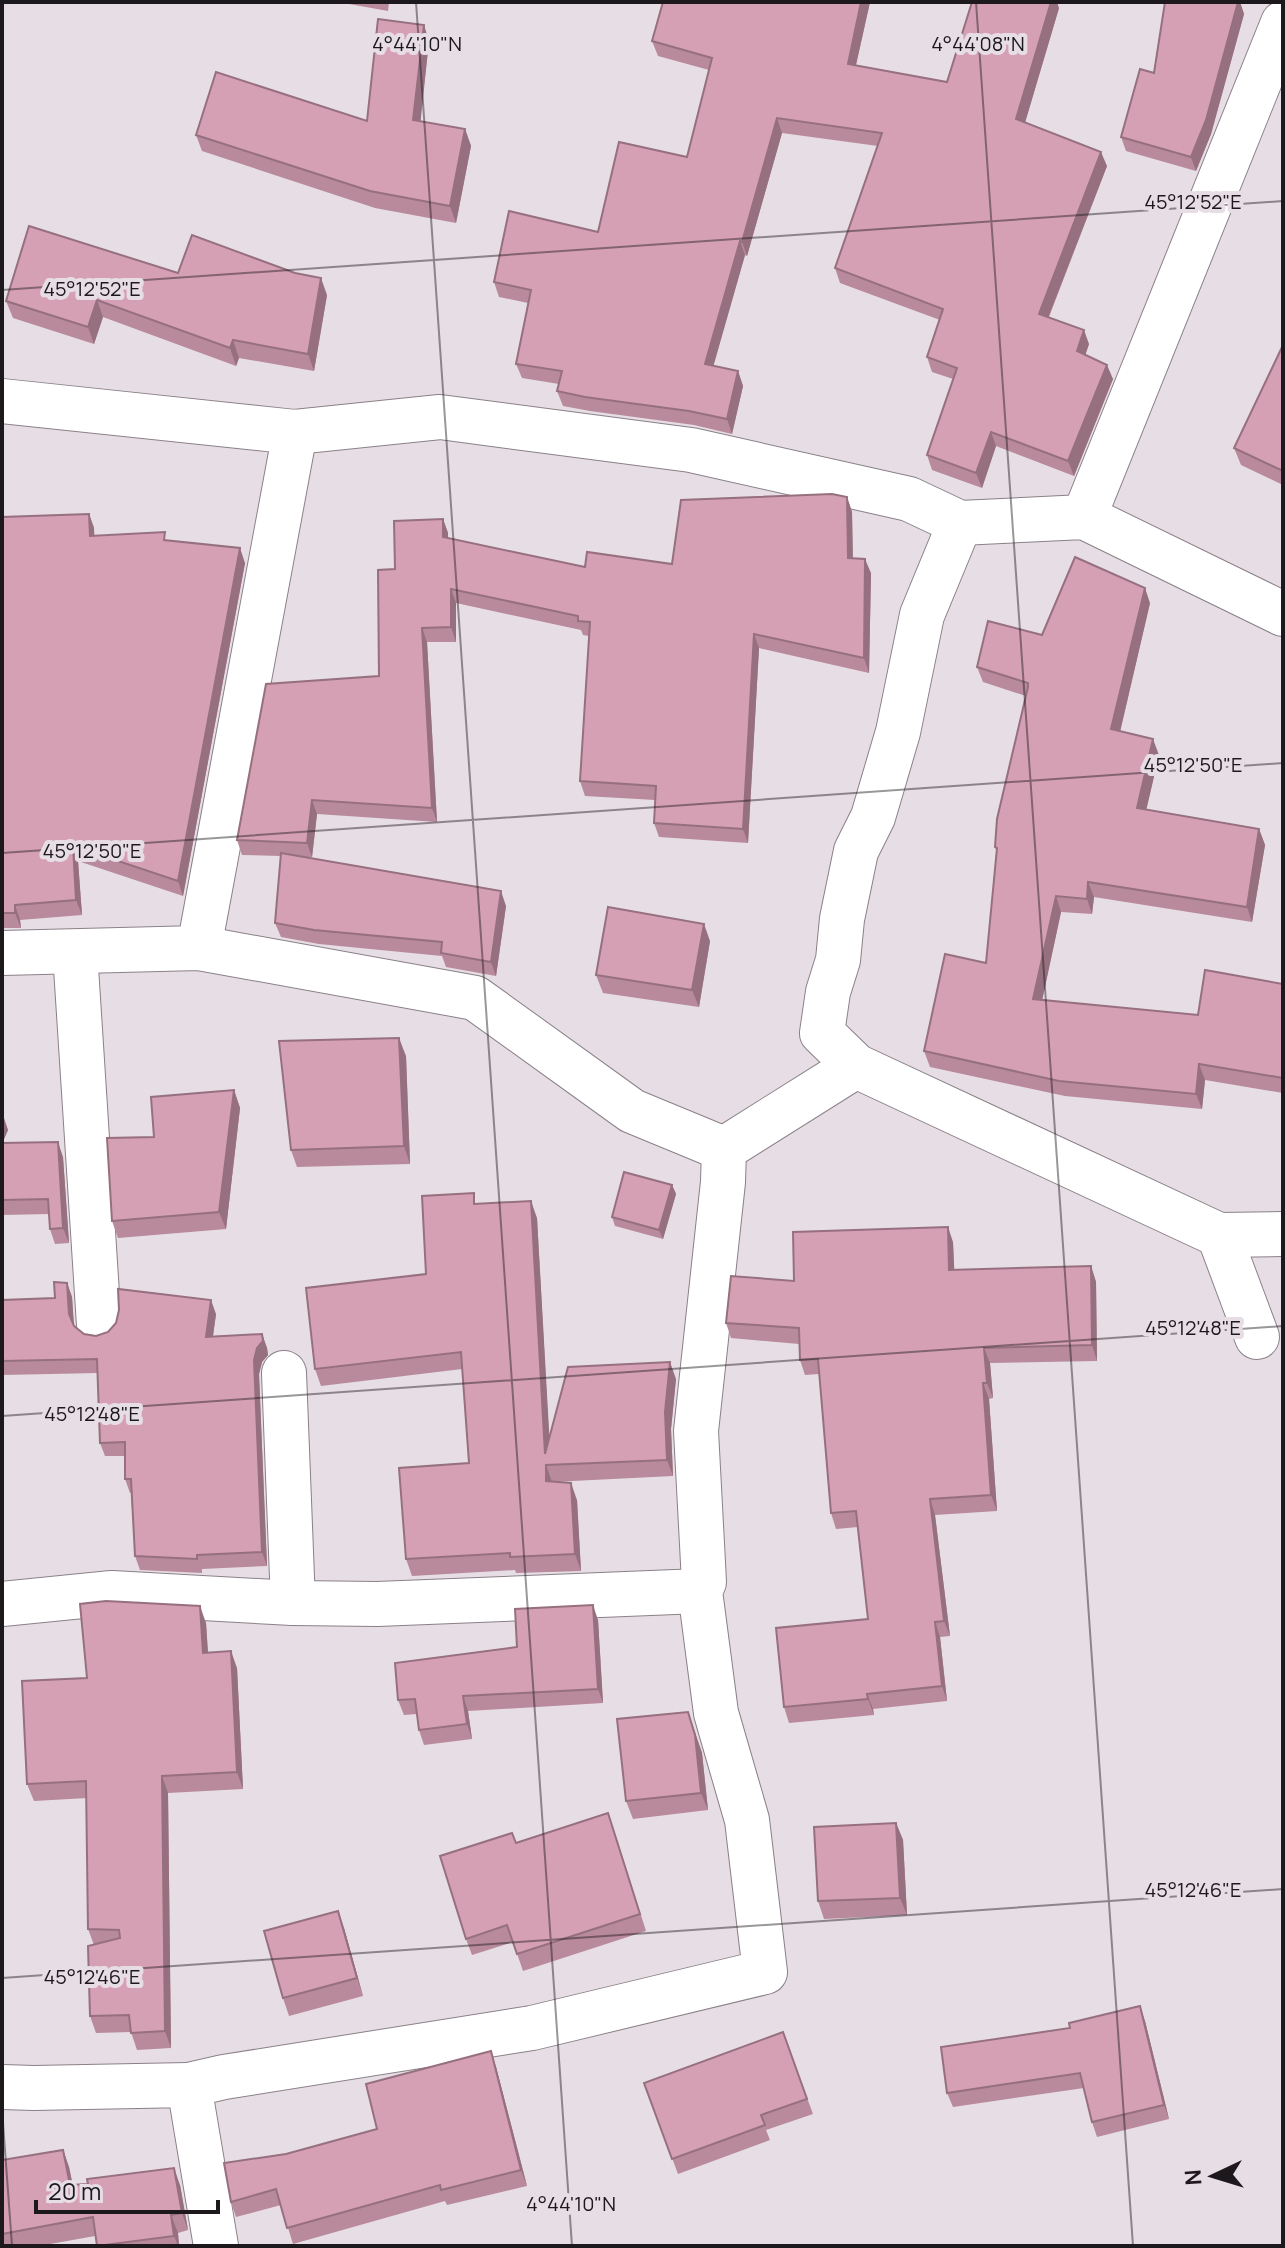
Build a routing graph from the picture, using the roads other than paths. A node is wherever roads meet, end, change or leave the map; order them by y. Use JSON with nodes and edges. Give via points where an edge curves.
{"nodes":[{"id":1,"x":1283,"y":23,"type":"edge"},
{"id":2,"x":2,"y":401,"type":"edge"},
{"id":3,"x":295,"y":432,"type":"junction"},
{"id":4,"x":1084,"y":517,"type":"junction"},
{"id":5,"x":960,"y":523,"type":"junction"},
{"id":6,"x":1283,"y":614,"type":"edge"},
{"id":7,"x":199,"y":948,"type":"junction"},
{"id":8,"x":75,"y":952,"type":"junction"},
{"id":9,"x":2,"y":953,"type":"edge"},
{"id":10,"x":856,"y":1066,"type":"junction"},
{"id":11,"x":724,"y":1149,"type":"junction"},
{"id":12,"x":1283,"y":1234,"type":"edge"},
{"id":13,"x":1219,"y":1235,"type":"junction"},
{"id":14,"x":99,"y":1325,"type":"dead end"},
{"id":15,"x":1257,"y":1337,"type":"dead end"},
{"id":16,"x":284,"y":1373,"type":"dead end"},
{"id":17,"x":700,"y":1591,"type":"junction"},
{"id":18,"x":293,"y":1603,"type":"junction"},
{"id":19,"x":2,"y":1604,"type":"edge"},
{"id":20,"x":189,"y":2085,"type":"junction"},
{"id":21,"x":2,"y":2087,"type":"edge"},
{"id":22,"x":216,"y":2246,"type":"edge"}],
"edges":[{"from":1,"to":4,"type":"street"},
{"from":2,"to":3,"type":"street"},
{"from":3,"to":5,"type":"street","via":[[440,417],[691,450],[909,499]]},
{"from":3,"to":7,"type":"street"},
{"from":4,"to":5,"type":"street"},
{"from":4,"to":6,"type":"street"},
{"from":5,"to":10,"type":"street","via":[[922,615],[898,732],[873,817],[856,851],[828,992],[822,1033]]},
{"from":7,"to":8,"type":"street"},
{"from":7,"to":11,"type":"street","via":[[475,998],[632,1111]]},
{"from":8,"to":9,"type":"street"},
{"from":8,"to":14,"type":"street"},
{"from":10,"to":11,"type":"street"},
{"from":10,"to":13,"type":"street"},
{"from":11,"to":17,"type":"street","via":[[696,1431],[704,1582]]},
{"from":12,"to":13,"type":"street"},
{"from":13,"to":15,"type":"street"},
{"from":16,"to":18,"type":"street"},
{"from":17,"to":18,"type":"street"},
{"from":17,"to":20,"type":"street","via":[[716,1713],[747,1820],[765,1972],[532,2028]]},
{"from":18,"to":19,"type":"street","via":[[112,1593]]},
{"from":20,"to":21,"type":"street"},
{"from":20,"to":22,"type":"street"}]}
